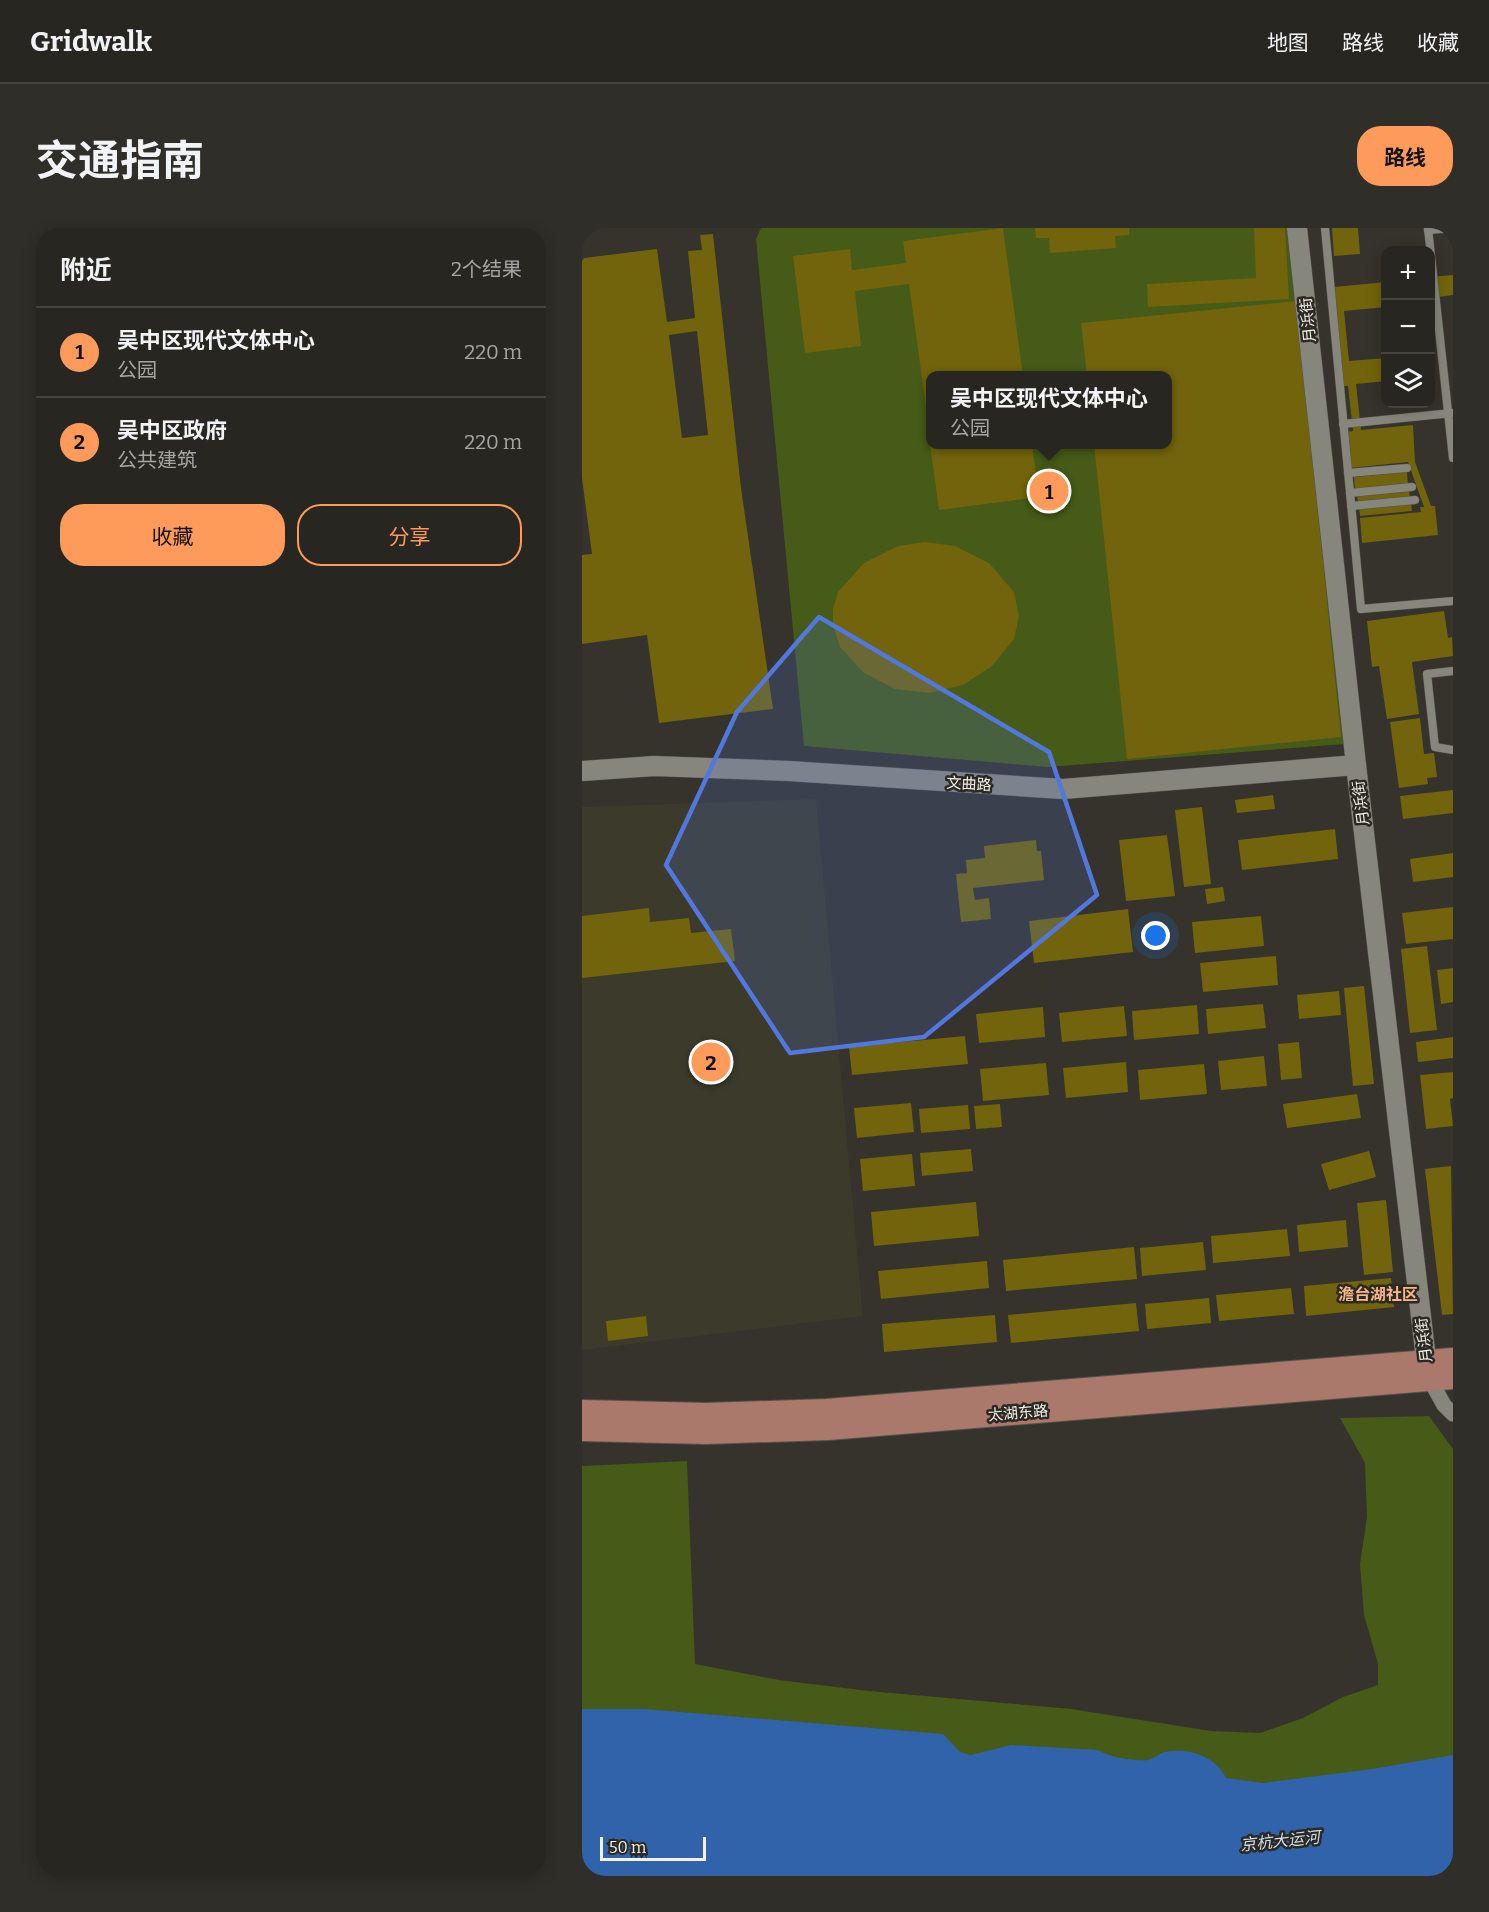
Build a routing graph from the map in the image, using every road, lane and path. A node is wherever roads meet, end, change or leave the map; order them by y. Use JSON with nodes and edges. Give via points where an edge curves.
{"nodes":[{"id":1,"x":1298,"y":228,"type":"edge"},
{"id":2,"x":1325,"y":228,"type":"edge"},
{"id":3,"x":1453,"y":228,"type":"edge"},
{"id":4,"x":1428,"y":229,"type":"edge"},
{"id":5,"x":1451,"y":413,"type":"edge"},
{"id":6,"x":1343,"y":424,"type":"junction"},
{"id":7,"x":1453,"y":458,"type":"edge"},
{"id":8,"x":1407,"y":468,"type":"dead end"},
{"id":9,"x":1348,"y":473,"type":"junction"},
{"id":10,"x":1412,"y":487,"type":"dead end"},
{"id":11,"x":1350,"y":493,"type":"junction"},
{"id":12,"x":1415,"y":500,"type":"dead end"},
{"id":13,"x":1351,"y":506,"type":"junction"},
{"id":14,"x":1453,"y":601,"type":"edge"},
{"id":15,"x":1453,"y":671,"type":"edge"},
{"id":16,"x":1453,"y":750,"type":"edge"},
{"id":17,"x":1356,"y":765,"type":"junction"},
{"id":18,"x":582,"y":771,"type":"edge"},
{"id":19,"x":1453,"y":1360,"type":"edge"},
{"id":20,"x":1428,"y":1370,"type":"junction"},
{"id":21,"x":1453,"y":1377,"type":"edge"},
{"id":22,"x":582,"y":1412,"type":"edge"},
{"id":23,"x":1453,"y":1414,"type":"edge"},
{"id":24,"x":582,"y":1428,"type":"edge"}],
"edges":[{"from":1,"to":17,"type":"street","name":"月浜街"},
{"from":2,"to":6,"type":"lane"},
{"from":3,"to":4,"type":"lane"},
{"from":4,"to":5,"type":"lane"},
{"from":5,"to":6,"type":"lane"},
{"from":5,"to":7,"type":"lane"},
{"from":6,"to":9,"type":"lane"},
{"from":8,"to":9,"type":"lane"},
{"from":9,"to":11,"type":"lane"},
{"from":10,"to":11,"type":"lane"},
{"from":11,"to":13,"type":"lane"},
{"from":12,"to":13,"type":"lane"},
{"from":13,"to":14,"type":"lane","via":[[1361,609]]},
{"from":15,"to":16,"type":"lane","via":[[1427,674],[1435,747]]},
{"from":17,"to":18,"type":"street","name":"文曲路","via":[[1063,789],[789,771],[654,766]]},
{"from":17,"to":20,"type":"street","name":"月浜街"},
{"from":19,"to":20,"type":"main road","name":"太湖东路"},
{"from":20,"to":21,"type":"main road","name":"太湖东路"},
{"from":20,"to":22,"type":"main road","name":"太湖东路","via":[[850,1410],[715,1415]]},
{"from":20,"to":23,"type":"street","via":[[1444,1405]]},
{"from":20,"to":24,"type":"main road","name":"太湖东路","via":[[851,1427],[715,1432]]}]}
